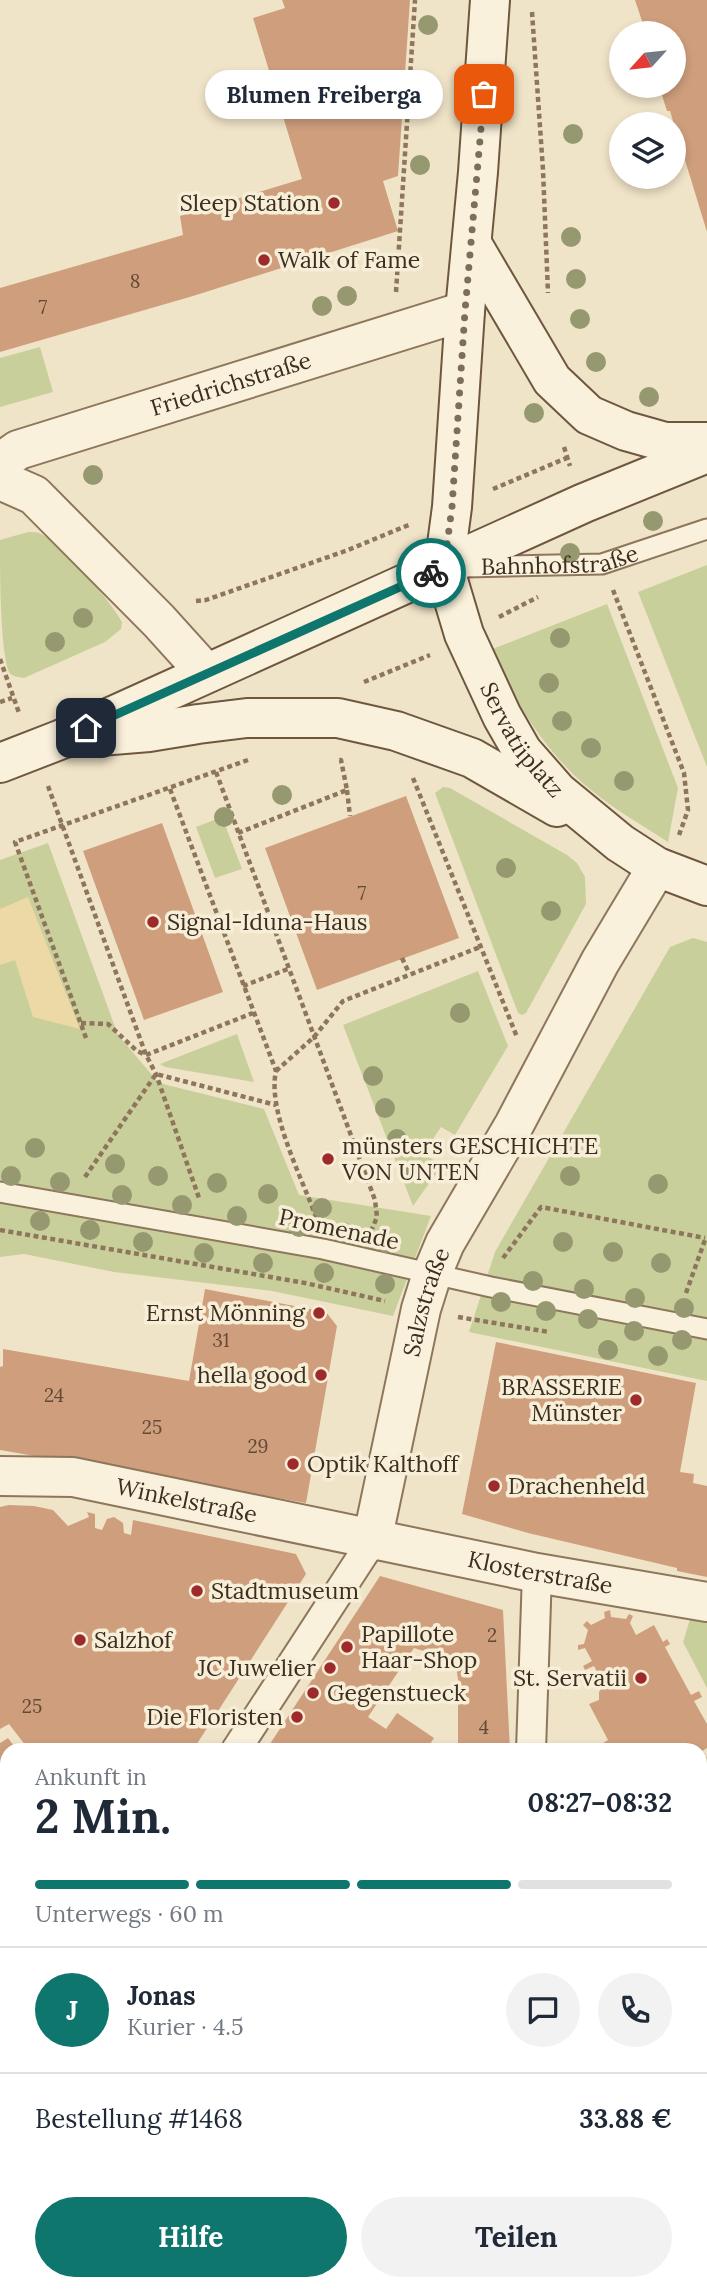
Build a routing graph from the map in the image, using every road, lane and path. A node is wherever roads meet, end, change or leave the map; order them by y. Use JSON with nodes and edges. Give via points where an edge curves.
{"nodes":[{"id":1,"x":415,"y":0,"type":"edge"},
{"id":2,"x":490,"y":0,"type":"edge"},
{"id":3,"x":532,"y":12,"type":"dead end"},
{"id":4,"x":472,"y":244,"type":"junction"},
{"id":5,"x":548,"y":295,"type":"dead end"},
{"id":6,"x":465,"y":311,"type":"junction"},
{"id":7,"x":393,"y":333,"type":"junction"},
{"id":8,"x":626,"y":431,"type":"junction"},
{"id":9,"x":707,"y":442,"type":"edge"},
{"id":10,"x":562,"y":443,"type":"dead end"},
{"id":11,"x":707,"y":453,"type":"edge"},
{"id":12,"x":567,"y":457,"type":"junction"},
{"id":13,"x":0,"y":463,"type":"edge"},
{"id":14,"x":0,"y":480,"type":"edge"},
{"id":15,"x":584,"y":503,"type":"junction"},
{"id":16,"x":452,"y":507,"type":"junction"},
{"id":17,"x":707,"y":529,"type":"edge"},
{"id":18,"x":603,"y":564,"type":"junction"},
{"id":19,"x":444,"y":567,"type":"junction"},
{"id":20,"x":188,"y":602,"type":"dead end"},
{"id":21,"x":206,"y":673,"type":"junction"},
{"id":22,"x":12,"y":698,"type":"dead end"},
{"id":23,"x":0,"y":702,"type":"edge"},
{"id":24,"x":62,"y":739,"type":"junction"},
{"id":25,"x":256,"y":757,"type":"dead end"},
{"id":26,"x":329,"y":758,"type":"dead end"},
{"id":27,"x":341,"y":760,"type":"junction"},
{"id":28,"x":0,"y":763,"type":"edge"},
{"id":29,"x":353,"y":763,"type":"dead end"},
{"id":30,"x":216,"y":772,"type":"junction"},
{"id":31,"x":412,"y":774,"type":"dead end"},
{"id":32,"x":170,"y":789,"type":"junction"},
{"id":33,"x":347,"y":790,"type":"junction"},
{"id":34,"x":688,"y":810,"type":"dead end"},
{"id":35,"x":350,"y":816,"type":"dead end"},
{"id":36,"x":238,"y":834,"type":"junction"},
{"id":37,"x":620,"y":844,"type":"junction"},
{"id":38,"x":70,"y":845,"type":"dead end"},
{"id":39,"x":657,"y":867,"type":"junction"},
{"id":40,"x":707,"y":886,"type":"edge"},
{"id":41,"x":480,"y":947,"type":"junction"},
{"id":42,"x":402,"y":958,"type":"dead end"},
{"id":43,"x":288,"y":969,"type":"junction"},
{"id":44,"x":409,"y":974,"type":"junction"},
{"id":45,"x":243,"y":986,"type":"junction"},
{"id":46,"x":253,"y":1013,"type":"junction"},
{"id":47,"x":81,"y":1023,"type":"junction"},
{"id":48,"x":314,"y":1037,"type":"junction"},
{"id":49,"x":86,"y":1038,"type":"dead end"},
{"id":50,"x":146,"y":1055,"type":"junction"},
{"id":51,"x":547,"y":1061,"type":"junction"},
{"id":52,"x":276,"y":1071,"type":"junction"},
{"id":53,"x":156,"y":1074,"type":"junction"},
{"id":54,"x":276,"y":1105,"type":"junction"},
{"id":55,"x":0,"y":1192,"type":"edge"},
{"id":56,"x":66,"y":1203,"type":"junction"},
{"id":57,"x":210,"y":1229,"type":"junction"},
{"id":58,"x":0,"y":1230,"type":"edge"},
{"id":59,"x":706,"y":1238,"type":"edge"},
{"id":60,"x":323,"y":1249,"type":"junction"},
{"id":61,"x":365,"y":1258,"type":"junction"},
{"id":62,"x":491,"y":1287,"type":"junction"},
{"id":63,"x":427,"y":1291,"type":"junction"},
{"id":64,"x":686,"y":1293,"type":"dead end"},
{"id":65,"x":357,"y":1295,"type":"junction"},
{"id":66,"x":482,"y":1322,"type":"junction"},
{"id":67,"x":707,"y":1329,"type":"edge"},
{"id":68,"x":559,"y":1334,"type":"dead end"},
{"id":69,"x":0,"y":1476,"type":"edge"},
{"id":70,"x":372,"y":1541,"type":"junction"},
{"id":71,"x":537,"y":1573,"type":"junction"},
{"id":72,"x":707,"y":1602,"type":"edge"},
{"id":73,"x":241,"y":1743,"type":"edge"},
{"id":74,"x":531,"y":1743,"type":"edge"}],
"edges":[{"from":1,"to":7,"type":"path"},
{"from":2,"to":4,"type":"main road"},
{"from":3,"to":5,"type":"path"},
{"from":4,"to":6,"type":"main road"},
{"from":4,"to":8,"type":"main road","via":[[552,380],[589,415]]},
{"from":6,"to":7,"type":"main road","name":"Friedrichstraße"},
{"from":6,"to":16,"type":"main road"},
{"from":7,"to":13,"type":"main road","name":"Friedrichstraße","via":[[18,450]]},
{"from":8,"to":9,"type":"main road","via":[[665,442]]},
{"from":8,"to":12,"type":"path"},
{"from":10,"to":12,"type":"path"},
{"from":11,"to":15,"type":"main road","name":"Bahnhofstraße"},
{"from":12,"to":15,"type":"path"},
{"from":12,"to":16,"type":"path"},
{"from":14,"to":21,"type":"main road","via":[[34,495]]},
{"from":15,"to":19,"type":"main road","name":"Bahnhofstraße"},
{"from":16,"to":19,"type":"main road"},
{"from":16,"to":20,"type":"path","via":[[348,550],[206,600]]},
{"from":17,"to":18,"type":"lane","name":"Bahnhofstraße"},
{"from":18,"to":19,"type":"lane","name":"Bahnhofstraße"},
{"from":18,"to":34,"type":"path","via":[[684,773]]},
{"from":19,"to":21,"type":"main road"},
{"from":19,"to":37,"type":"main road","name":"Servatiiplatz","via":[[464,634],[522,751],[558,792]]},
{"from":21,"to":24,"type":"main road"},
{"from":22,"to":23,"type":"path"},
{"from":24,"to":28,"type":"main road"},
{"from":24,"to":37,"type":"main road","via":[[247,718],[338,718],[396,731],[472,758]]},
{"from":25,"to":30,"type":"path"},
{"from":26,"to":27,"type":"path"},
{"from":27,"to":29,"type":"path"},
{"from":27,"to":33,"type":"path"},
{"from":30,"to":32,"type":"path"},
{"from":30,"to":36,"type":"path"},
{"from":31,"to":41,"type":"path"},
{"from":32,"to":45,"type":"path"},
{"from":32,"to":47,"type":"path","via":[[15,842]]},
{"from":33,"to":35,"type":"path"},
{"from":33,"to":36,"type":"path"},
{"from":36,"to":43,"type":"path"},
{"from":37,"to":39,"type":"main road","name":"Servatiiplatz"},
{"from":38,"to":50,"type":"path"},
{"from":39,"to":40,"type":"main road","name":"Servatiiplatz"},
{"from":39,"to":51,"type":"main road","name":"Salzstraße"},
{"from":41,"to":44,"type":"path"},
{"from":41,"to":51,"type":"path","via":[[522,1045]]},
{"from":42,"to":44,"type":"path"},
{"from":43,"to":45,"type":"path"},
{"from":43,"to":48,"type":"path"},
{"from":44,"to":48,"type":"path","via":[[344,1001]]},
{"from":45,"to":46,"type":"path"},
{"from":46,"to":50,"type":"path"},
{"from":46,"to":52,"type":"path"},
{"from":47,"to":49,"type":"path"},
{"from":47,"to":50,"type":"path","via":[[108,1024]]},
{"from":48,"to":52,"type":"path"},
{"from":48,"to":61,"type":"path","via":[[376,1200],[377,1217]]},
{"from":50,"to":53,"type":"path"},
{"from":51,"to":63,"type":"main road","name":"Salzstraße","via":[[445,1243]]},
{"from":52,"to":54,"type":"path"},
{"from":53,"to":54,"type":"path"},
{"from":53,"to":56,"type":"path"},
{"from":53,"to":57,"type":"path"},
{"from":54,"to":60,"type":"path"},
{"from":55,"to":56,"type":"lane","name":"Promenade"},
{"from":56,"to":57,"type":"lane","name":"Promenade"},
{"from":57,"to":60,"type":"lane","name":"Promenade"},
{"from":58,"to":65,"type":"path"},
{"from":59,"to":62,"type":"path","via":[[541,1207],[504,1257]]},
{"from":59,"to":64,"type":"path"},
{"from":60,"to":61,"type":"lane","name":"Promenade"},
{"from":61,"to":63,"type":"lane","name":"Promenade"},
{"from":61,"to":65,"type":"path"},
{"from":62,"to":63,"type":"lane","name":"Promenade"},
{"from":62,"to":66,"type":"path"},
{"from":62,"to":67,"type":"lane","name":"Promenade"},
{"from":63,"to":65,"type":"path"},
{"from":63,"to":66,"type":"path"},
{"from":63,"to":70,"type":"main road","name":"Salzstraße"},
{"from":66,"to":68,"type":"path"},
{"from":69,"to":70,"type":"main road","name":"Winkelstraße","via":[[73,1477]]},
{"from":70,"to":71,"type":"main road","name":"Klosterstraße"},
{"from":70,"to":73,"type":"street","name":"Salzstraße"},
{"from":71,"to":72,"type":"main road","name":"Klosterstraße"},
{"from":71,"to":74,"type":"street"}]}
